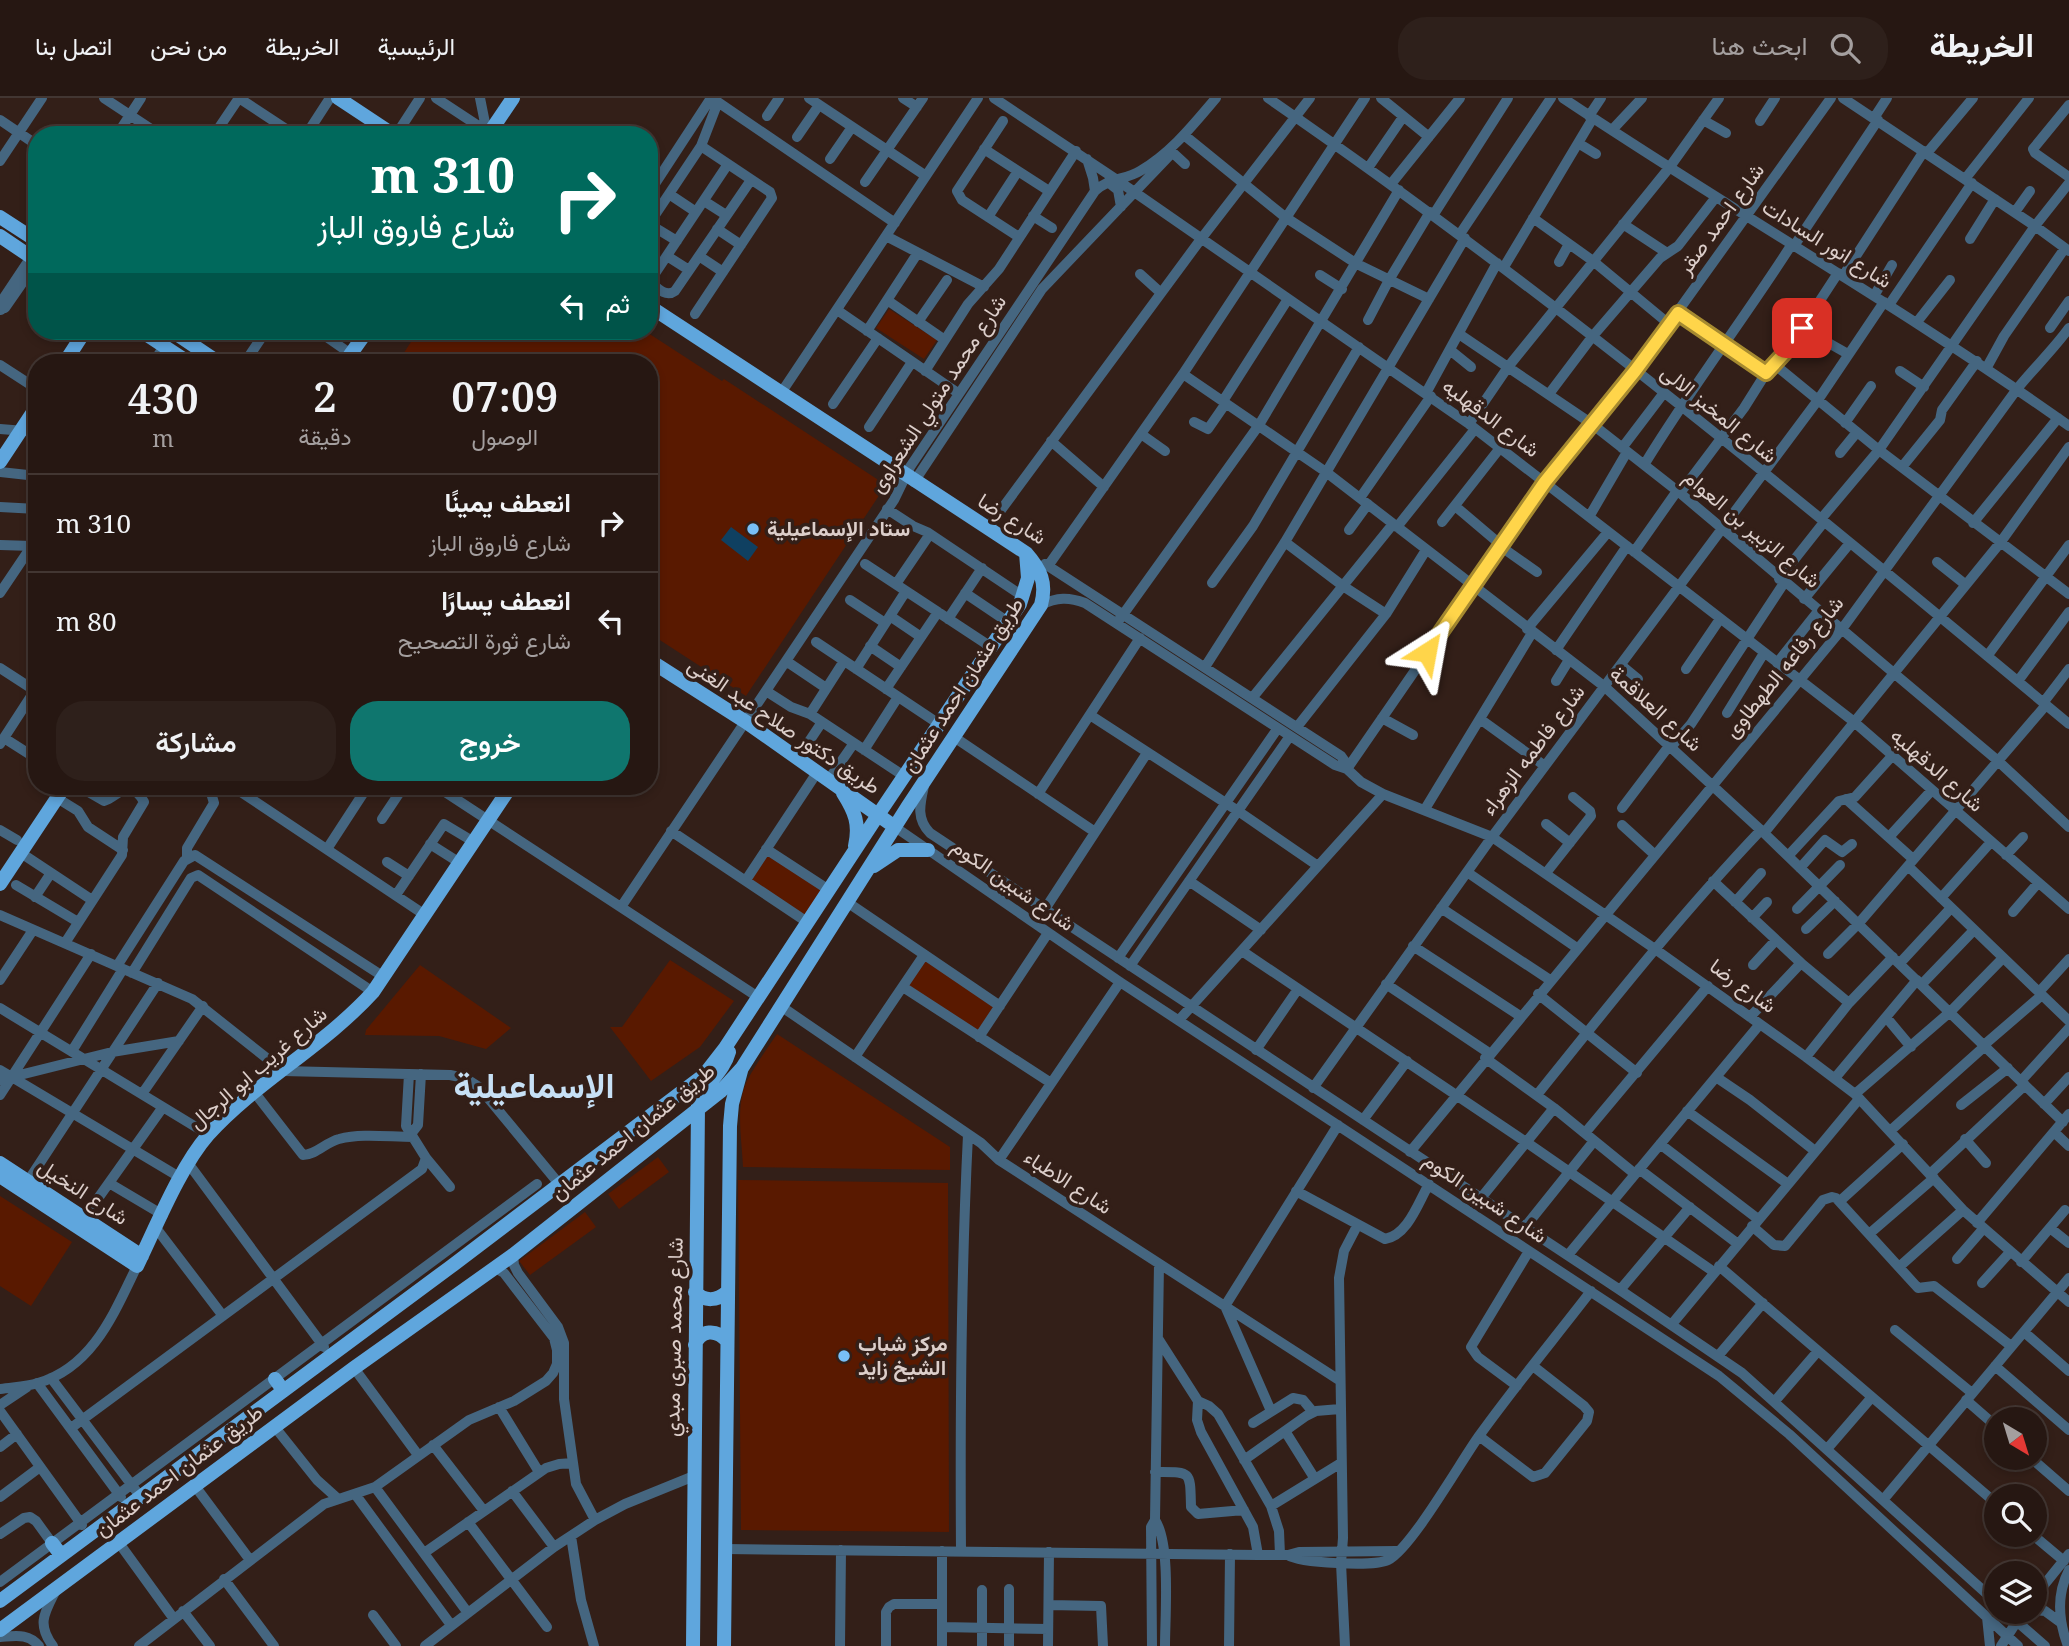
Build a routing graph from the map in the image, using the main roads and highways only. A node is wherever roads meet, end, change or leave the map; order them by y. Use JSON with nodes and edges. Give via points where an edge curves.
{"nodes":[{"id":1,"x":338,"y":98,"type":"edge"},
{"id":2,"x":513,"y":98,"type":"edge"},
{"id":3,"x":524,"y":98,"type":"edge"},
{"id":4,"x":381,"y":126,"type":"edge"},
{"id":5,"x":495,"y":126,"type":"edge"},
{"id":6,"x":498,"y":126,"type":"edge"},
{"id":7,"x":0,"y":217,"type":"edge"},
{"id":8,"x":28,"y":235,"type":"edge"},
{"id":9,"x":0,"y":236,"type":"edge"},
{"id":10,"x":28,"y":253,"type":"edge"},
{"id":11,"x":658,"y":312,"type":"edge"},
{"id":12,"x":155,"y":340,"type":"edge"},
{"id":13,"x":186,"y":340,"type":"edge"},
{"id":14,"x":176,"y":354,"type":"edge"},
{"id":15,"x":206,"y":354,"type":"edge"},
{"id":16,"x":28,"y":420,"type":"edge"},
{"id":17,"x":0,"y":462,"type":"edge"},
{"id":18,"x":1026,"y":553,"type":"junction"},
{"id":19,"x":1025,"y":593,"type":"junction"},
{"id":20,"x":1043,"y":599,"type":"junction"},
{"id":21,"x":658,"y":666,"type":"edge"},
{"id":22,"x":828,"y":778,"type":"junction"},
{"id":23,"x":55,"y":795,"type":"edge"},
{"id":24,"x":505,"y":795,"type":"edge"},
{"id":25,"x":908,"y":806,"type":"junction"},
{"id":26,"x":881,"y":810,"type":"junction"},
{"id":27,"x":895,"y":827,"type":"junction"},
{"id":28,"x":19,"y":847,"type":"junction"},
{"id":29,"x":855,"y":850,"type":"junction"},
{"id":30,"x":928,"y":850,"type":"road end"},
{"id":31,"x":0,"y":867,"type":"edge"},
{"id":32,"x":865,"y":874,"type":"junction"},
{"id":33,"x":0,"y":884,"type":"edge"},
{"id":34,"x":786,"y":955,"type":"junction"},
{"id":35,"x":807,"y":968,"type":"junction"},
{"id":36,"x":732,"y":1037,"type":"junction"},
{"id":37,"x":741,"y":1068,"type":"junction"},
{"id":38,"x":698,"y":1111,"type":"junction"},
{"id":39,"x":0,"y":1163,"type":"edge"},
{"id":40,"x":0,"y":1176,"type":"edge"},
{"id":41,"x":488,"y":1239,"type":"junction"},
{"id":42,"x":140,"y":1261,"type":"junction"},
{"id":43,"x":504,"y":1262,"type":"junction"},
{"id":44,"x":449,"y":1268,"type":"junction"},
{"id":45,"x":465,"y":1290,"type":"junction"},
{"id":46,"x":695,"y":1292,"type":"junction"},
{"id":47,"x":727,"y":1292,"type":"junction"},
{"id":48,"x":727,"y":1340,"type":"junction"},
{"id":49,"x":695,"y":1345,"type":"junction"},
{"id":50,"x":17,"y":1588,"type":"junction"},
{"id":51,"x":0,"y":1602,"type":"edge"},
{"id":52,"x":33,"y":1606,"type":"junction"},
{"id":53,"x":6,"y":1625,"type":"edge"},
{"id":54,"x":693,"y":1646,"type":"edge"},
{"id":55,"x":724,"y":1646,"type":"edge"}],
"edges":[{"from":1,"to":4,"type":"main road"},
{"from":2,"to":5,"type":"main road"},
{"from":3,"to":6,"type":"main road"},
{"from":7,"to":8,"type":"main road"},
{"from":9,"to":10,"type":"main road"},
{"from":11,"to":18,"type":"main road","name":"شارع رضا"},
{"from":12,"to":14,"type":"main road"},
{"from":13,"to":15,"type":"main road"},
{"from":16,"to":17,"type":"main road"},
{"from":18,"to":19,"type":"main road","name":"طريق عثمان احمد عثمان"},
{"from":18,"to":20,"type":"main road","name":"طريق عثمان احمد عثمان","via":[[1041,572]]},
{"from":19,"to":20,"type":"main road","via":[[1036,588]]},
{"from":19,"to":26,"type":"main road","name":"طريق عثمان احمد عثمان"},
{"from":20,"to":25,"type":"main road","name":"طريق عثمان احمد عثمان"},
{"from":21,"to":22,"type":"main road","name":"طريق دكتور صلاح عبد الغنى"},
{"from":22,"to":26,"type":"main road","name":"طريق دكتور صلاح عبد الغنى"},
{"from":22,"to":29,"type":"main road","via":[[858,821]]},
{"from":23,"to":28,"type":"main road"},
{"from":24,"to":42,"type":"main road","name":"شارع غريب ابو الرجال","via":[[373,992],[208,1135],[188,1163]]},
{"from":25,"to":26,"type":"main road"},
{"from":25,"to":27,"type":"main road","name":"طريق عثمان احمد عثمان"},
{"from":26,"to":27,"type":"main road","name":"طريق دكتور صلاح عبد الغنى"},
{"from":26,"to":29,"type":"main road","name":"طريق عثمان احمد عثمان"},
{"from":27,"to":32,"type":"main road","name":"طريق عثمان احمد عثمان"},
{"from":28,"to":31,"type":"main road"},
{"from":28,"to":33,"type":"main road"},
{"from":29,"to":34,"type":"main road","name":"طريق عثمان احمد عثمان"},
{"from":30,"to":32,"type":"main road","via":[[898,850]]},
{"from":32,"to":35,"type":"main road","name":"طريق عثمان احمد عثمان"},
{"from":34,"to":35,"type":"main road"},
{"from":34,"to":36,"type":"main road","name":"طريق عثمان احمد عثمان"},
{"from":35,"to":37,"type":"main road","name":"طريق عثمان احمد عثمان"},
{"from":36,"to":38,"type":"main road","name":"شارع محمد صبرى مبدي","via":[[725,1064],[703,1093]]},
{"from":36,"to":41,"type":"main road","name":"طريق عثمان احمد عثمان","via":[[694,1085]]},
{"from":37,"to":38,"type":"main road","name":"طريق عثمان احمد عثمان"},
{"from":37,"to":47,"type":"main road","via":[[730,1115]]},
{"from":38,"to":43,"type":"main road","name":"طريق عثمان احمد عثمان"},
{"from":38,"to":46,"type":"main road","name":"شارع محمد صبرى مبدي"},
{"from":39,"to":42,"type":"main road","name":"شارع النخيل"},
{"from":40,"to":42,"type":"main road","name":"شارع النخيل"},
{"from":41,"to":43,"type":"main road","via":[[489,1252]]},
{"from":41,"to":44,"type":"main road","name":"طريق عثمان احمد عثمان"},
{"from":43,"to":45,"type":"main road","name":"طريق عثمان احمد عثمان"},
{"from":44,"to":45,"type":"main road","via":[[463,1275]]},
{"from":44,"to":50,"type":"main road","name":"طريق عثمان احمد عثمان","via":[[326,1349],[135,1490],[56,1549]]},
{"from":45,"to":52,"type":"main road","name":"طريق عثمان احمد عثمان"},
{"from":46,"to":47,"type":"main road","via":[[709,1299]]},
{"from":46,"to":49,"type":"main road","name":"شارع محمد صبرى مبدي"},
{"from":47,"to":48,"type":"main road"},
{"from":48,"to":49,"type":"main road","via":[[709,1332]]},
{"from":48,"to":55,"type":"main road"},
{"from":49,"to":54,"type":"main road","name":"شارع محمد صبرى مبدي"},
{"from":50,"to":51,"type":"main road","name":"طريق عثمان احمد عثمان"},
{"from":50,"to":52,"type":"main road","via":[[19,1602]]},
{"from":51,"to":53,"type":"main road","via":[[10,1609]]},
{"from":52,"to":53,"type":"main road","name":"طريق عثمان احمد عثمان"}]}
